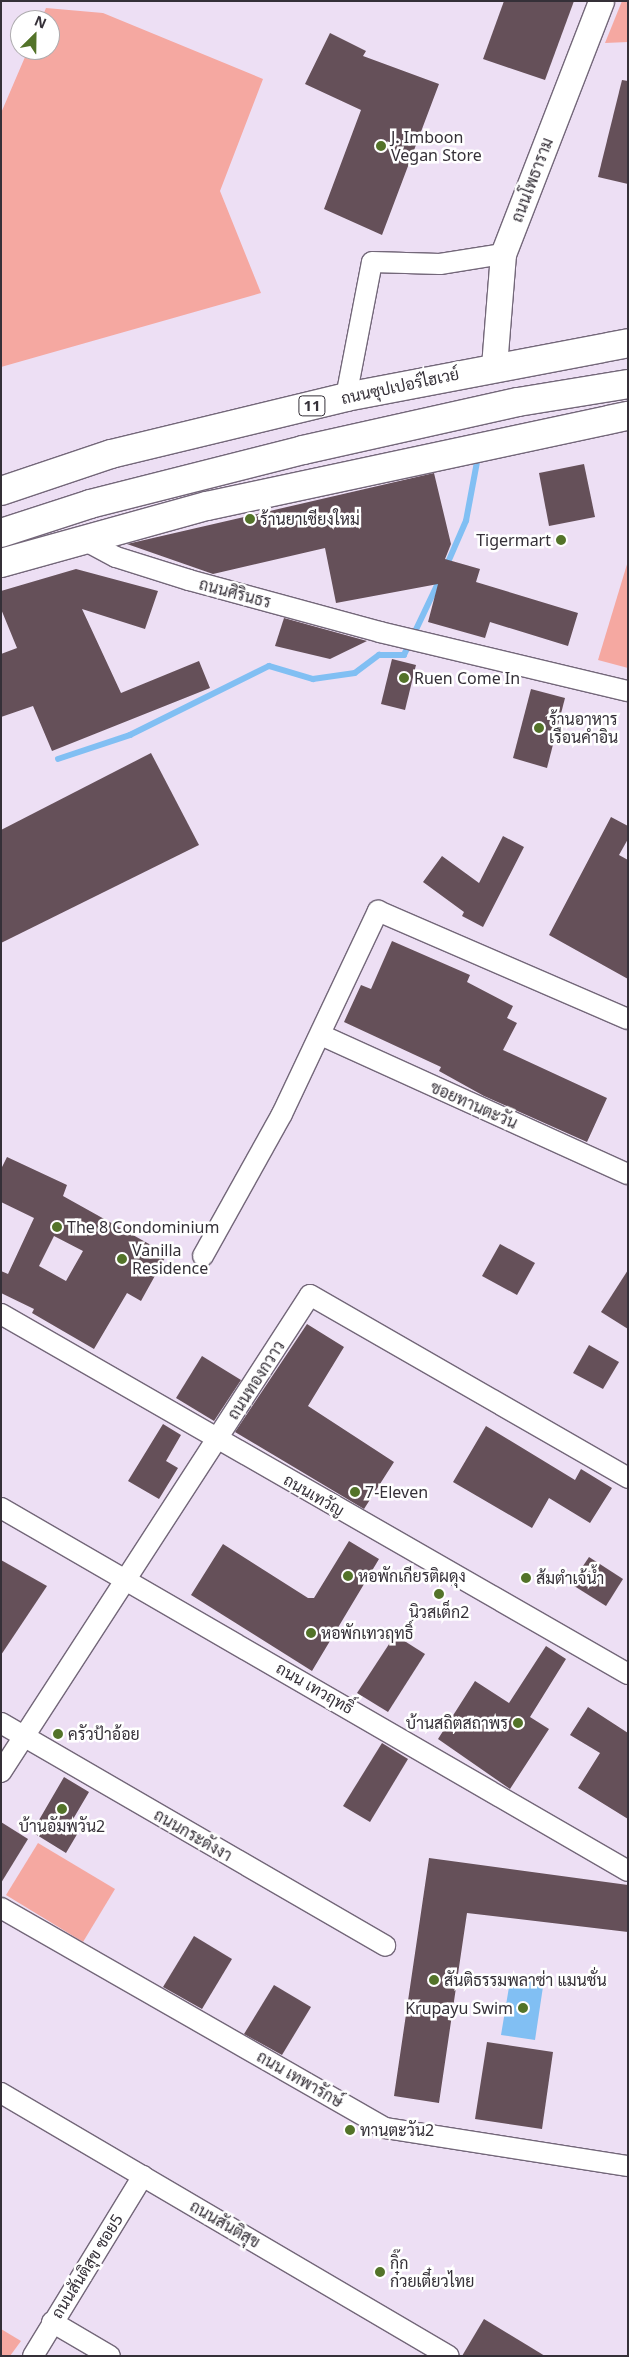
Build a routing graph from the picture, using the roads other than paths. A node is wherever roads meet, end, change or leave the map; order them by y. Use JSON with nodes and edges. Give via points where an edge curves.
{"nodes":[{"id":1,"x":601,"y":1,"type":"edge"},
{"id":2,"x":503,"y":254,"type":"junction"},
{"id":3,"x":628,"y":343,"type":"edge"},
{"id":4,"x":494,"y":366,"type":"junction"},
{"id":5,"x":628,"y":384,"type":"edge"},
{"id":6,"x":346,"y":397,"type":"junction"},
{"id":7,"x":628,"y":416,"type":"edge"},
{"id":8,"x":1,"y":491,"type":"edge"},
{"id":9,"x":1,"y":533,"type":"edge"},
{"id":10,"x":82,"y":539,"type":"junction"},
{"id":11,"x":1,"y":563,"type":"edge"},
{"id":12,"x":628,"y":691,"type":"edge"},
{"id":13,"x":628,"y":1019,"type":"edge"},
{"id":14,"x":321,"y":1035,"type":"junction"},
{"id":15,"x":628,"y":1174,"type":"edge"},
{"id":16,"x":203,"y":1256,"type":"dead end"},
{"id":17,"x":1,"y":1314,"type":"edge"},
{"id":18,"x":218,"y":1440,"type":"junction"},
{"id":19,"x":628,"y":1478,"type":"edge"},
{"id":20,"x":1,"y":1508,"type":"edge"},
{"id":21,"x":127,"y":1579,"type":"junction"},
{"id":22,"x":628,"y":1674,"type":"edge"},
{"id":23,"x":1,"y":1723,"type":"edge"},
{"id":24,"x":24,"y":1736,"type":"junction"},
{"id":25,"x":1,"y":1772,"type":"edge"},
{"id":26,"x":628,"y":1871,"type":"edge"},
{"id":27,"x":1,"y":1908,"type":"edge"},
{"id":28,"x":385,"y":1946,"type":"dead end"},
{"id":29,"x":1,"y":2093,"type":"edge"},
{"id":30,"x":628,"y":2166,"type":"edge"},
{"id":31,"x":143,"y":2176,"type":"junction"},
{"id":32,"x":52,"y":2322,"type":"junction"},
{"id":33,"x":447,"y":2355,"type":"edge"},
{"id":34,"x":32,"y":2356,"type":"edge"},
{"id":35,"x":110,"y":2356,"type":"edge"}],
"edges":[{"from":1,"to":2,"type":"street","name":"ถนนโพธาราม"},
{"from":2,"to":4,"type":"street","name":"ถนนโพธาราม"},
{"from":2,"to":6,"type":"street","via":[[440,264],[372,262]]},
{"from":3,"to":4,"type":"main road","name":"ถนนซุปเปอร์ไฮเวย์","number":"11"},
{"from":4,"to":6,"type":"main road","name":"ถนนซุปเปอร์ไฮเวย์","number":"11"},
{"from":5,"to":9,"type":"main road","via":[[518,402],[302,450],[90,504]]},
{"from":6,"to":8,"type":"main road","name":"ถนนซุปเปอร์ไฮเวย์","number":"11","via":[[111,454]]},
{"from":7,"to":10,"type":"main road","via":[[347,473]]},
{"from":10,"to":11,"type":"main road"},
{"from":10,"to":12,"type":"street","name":"ถนนศิรินธร","via":[[116,557],[189,580],[415,641]]},
{"from":13,"to":14,"type":"street","via":[[378,911]]},
{"from":14,"to":15,"type":"street","name":"ซอยทานตะวัน"},
{"from":14,"to":16,"type":"street"},
{"from":17,"to":18,"type":"street","name":"ถนนเทวัญ"},
{"from":18,"to":19,"type":"street","name":"ถนนทองกวาว","via":[[310,1295]]},
{"from":18,"to":21,"type":"street","name":"ถนนทองกวาว"},
{"from":18,"to":22,"type":"street","name":"ถนนเทวัญ"},
{"from":20,"to":21,"type":"street","name":"ถนน เทวฤทธิ์"},
{"from":21,"to":24,"type":"street","name":"ถนนทองกวาว"},
{"from":21,"to":26,"type":"street","name":"ถนน เทวฤทธิ์"},
{"from":23,"to":24,"type":"street","name":"ถนนกระดังงา"},
{"from":24,"to":25,"type":"street","name":"ถนนทองกวาว"},
{"from":24,"to":28,"type":"street","name":"ถนนกระดังงา"},
{"from":27,"to":30,"type":"street","name":"ถนน เทพารักษ์","via":[[385,2128]]},
{"from":29,"to":31,"type":"street","name":"ถนนสันติสุข"},
{"from":31,"to":32,"type":"street","name":"ถนนสันติสุข ซอย5"},
{"from":31,"to":33,"type":"street","name":"ถนนสันติสุข"},
{"from":32,"to":34,"type":"street","name":"ถนนสันติสุข ซอย5"},
{"from":32,"to":35,"type":"street"}]}
